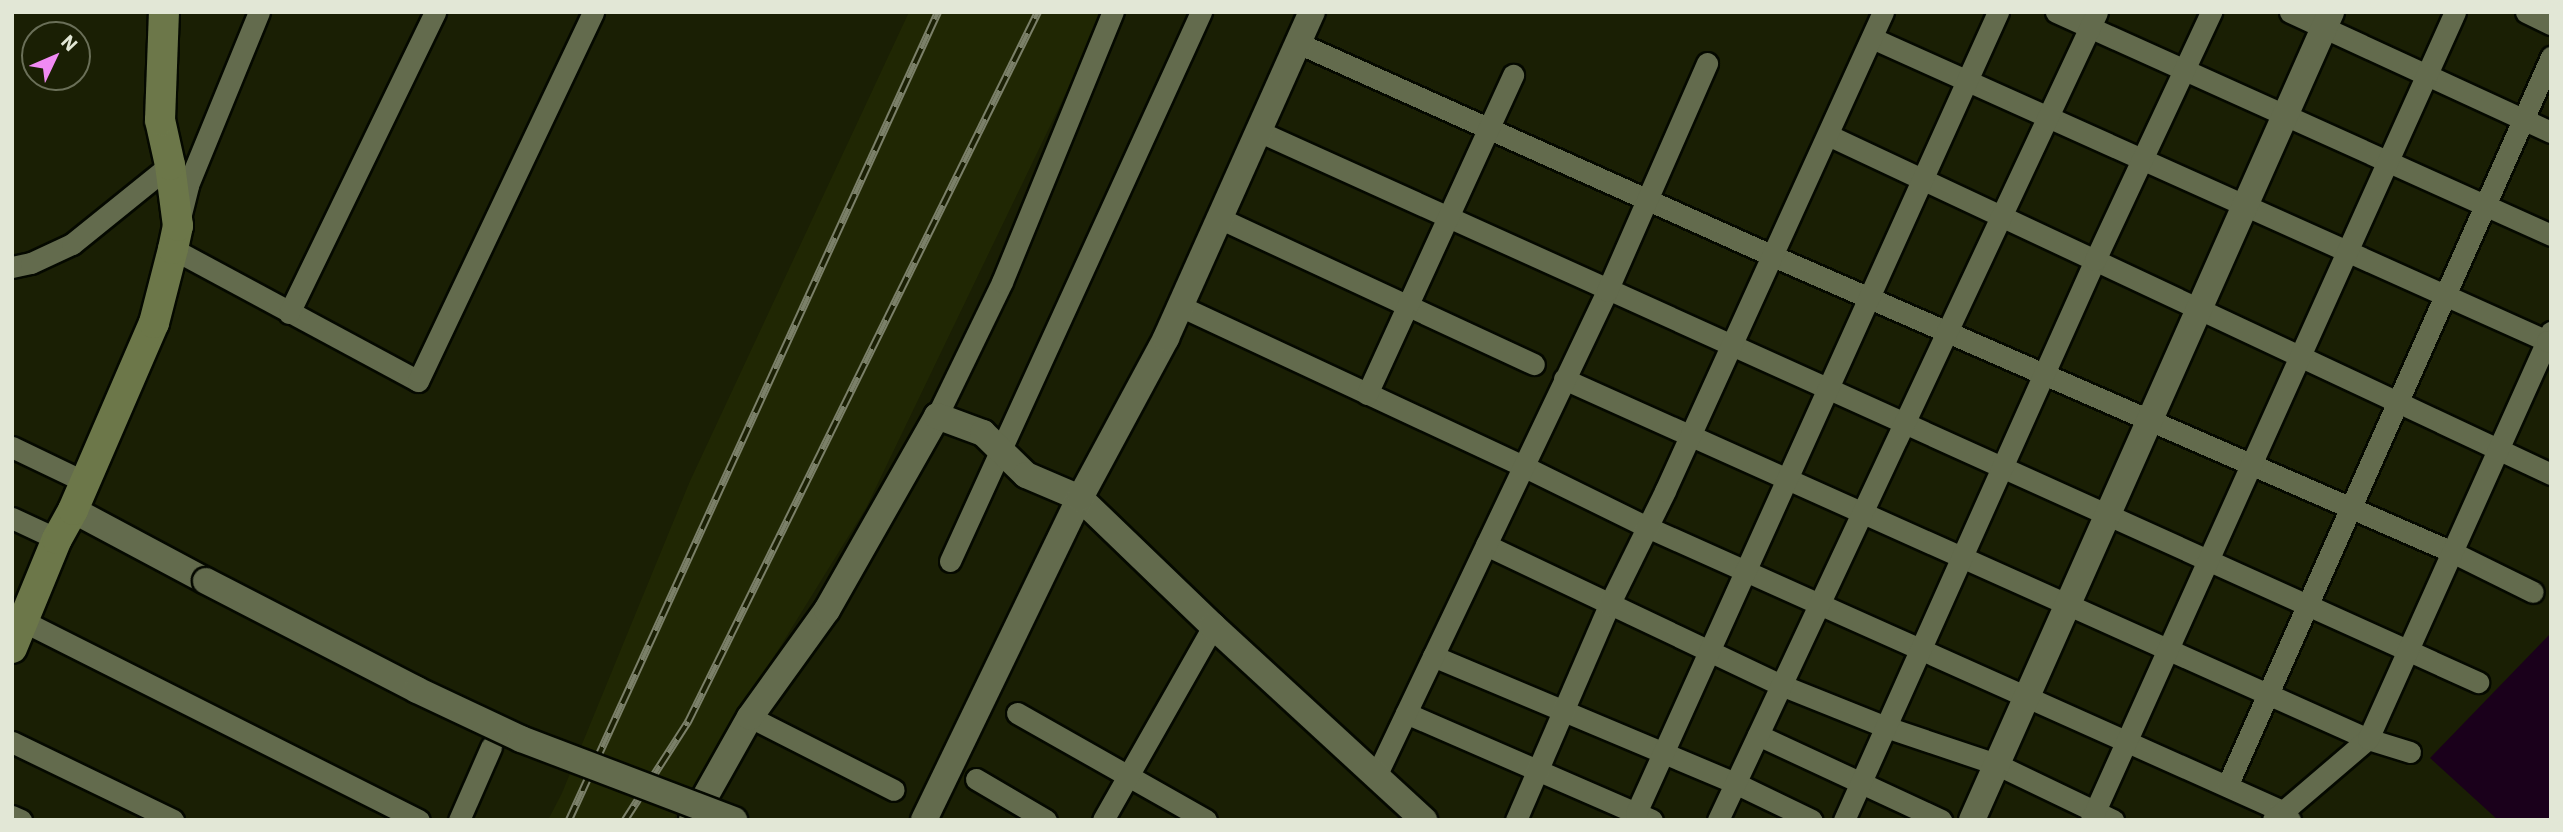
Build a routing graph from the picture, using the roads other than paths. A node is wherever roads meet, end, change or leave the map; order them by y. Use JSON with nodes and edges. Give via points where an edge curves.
{"nodes":[{"id":1,"x":259,"y":12,"type":"edge"},
{"id":2,"x":435,"y":12,"type":"edge"},
{"id":3,"x":593,"y":12,"type":"edge"},
{"id":4,"x":1113,"y":12,"type":"edge"},
{"id":5,"x":1201,"y":12,"type":"edge"},
{"id":6,"x":1312,"y":12,"type":"edge"},
{"id":7,"x":1883,"y":12,"type":"edge"},
{"id":8,"x":1998,"y":12,"type":"edge"},
{"id":9,"x":2056,"y":12,"type":"edge"},
{"id":10,"x":2211,"y":12,"type":"edge"},
{"id":11,"x":2290,"y":12,"type":"edge"},
{"id":12,"x":2455,"y":12,"type":"edge"},
{"id":13,"x":2526,"y":12,"type":"edge"},
{"id":14,"x":161,"y":16,"type":"edge"},
{"id":15,"x":2093,"y":20,"type":"edge"},
{"id":16,"x":2328,"y":20,"type":"edge"},
{"id":17,"x":2551,"y":24,"type":"edge"},
{"id":18,"x":1872,"y":38,"type":"junction"},
{"id":19,"x":1298,"y":43,"type":"junction"},
{"id":20,"x":2551,"y":57,"type":"edge"},
{"id":21,"x":1707,"y":63,"type":"dead end"},
{"id":22,"x":2184,"y":71,"type":"junction"},
{"id":23,"x":1513,"y":75,"type":"dead end"},
{"id":24,"x":2426,"y":75,"type":"junction"},
{"id":25,"x":1966,"y":81,"type":"junction"},
{"id":26,"x":2285,"y":116,"type":"junction"},
{"id":27,"x":2047,"y":118,"type":"junction"},
{"id":28,"x":2523,"y":120,"type":"junction"},
{"id":29,"x":1488,"y":129,"type":"junction"},
{"id":30,"x":1258,"y":131,"type":"junction"},
{"id":31,"x":2551,"y":132,"type":"edge"},
{"id":32,"x":1828,"y":135,"type":"junction"},
{"id":33,"x":2143,"y":162,"type":"junction"},
{"id":34,"x":2387,"y":162,"type":"junction"},
{"id":35,"x":170,"y":165,"type":"junction"},
{"id":36,"x":1924,"y":180,"type":"junction"},
{"id":37,"x":1646,"y":199,"type":"junction"},
{"id":38,"x":2485,"y":206,"type":"junction"},
{"id":39,"x":2244,"y":207,"type":"junction"},
{"id":40,"x":2001,"y":216,"type":"junction"},
{"id":41,"x":1219,"y":218,"type":"junction"},
{"id":42,"x":1447,"y":219,"type":"junction"},
{"id":43,"x":2551,"y":235,"type":"edge"},
{"id":44,"x":175,"y":238,"type":"junction"},
{"id":45,"x":2347,"y":252,"type":"junction"},
{"id":46,"x":1773,"y":256,"type":"junction"},
{"id":47,"x":2095,"y":260,"type":"junction"},
{"id":48,"x":12,"y":267,"type":"edge"},
{"id":49,"x":1606,"y":290,"type":"junction"},
{"id":50,"x":2446,"y":295,"type":"junction"},
{"id":51,"x":1868,"y":297,"type":"junction"},
{"id":52,"x":1180,"y":306,"type":"junction"},
{"id":53,"x":1407,"y":307,"type":"junction"},
{"id":54,"x":2197,"y":309,"type":"junction"},
{"id":55,"x":289,"y":313,"type":"junction"},
{"id":56,"x":1947,"y":332,"type":"junction"},
{"id":57,"x":2550,"y":339,"type":"edge"},
{"id":58,"x":1731,"y":347,"type":"junction"},
{"id":59,"x":2300,"y":356,"type":"junction"},
{"id":60,"x":1534,"y":365,"type":"dead end"},
{"id":61,"x":2044,"y":375,"type":"junction"},
{"id":62,"x":1564,"y":379,"type":"junction"},
{"id":63,"x":1827,"y":389,"type":"junction"},
{"id":64,"x":1367,"y":394,"type":"junction"},
{"id":65,"x":2398,"y":403,"type":"junction"},
{"id":66,"x":937,"y":416,"type":"junction"},
{"id":67,"x":2147,"y":421,"type":"junction"},
{"id":68,"x":1904,"y":423,"type":"junction"},
{"id":69,"x":1691,"y":435,"type":"junction"},
{"id":70,"x":12,"y":447,"type":"edge"},
{"id":71,"x":2498,"y":450,"type":"junction"},
{"id":72,"x":1002,"y":452,"type":"junction"},
{"id":73,"x":2251,"y":465,"type":"junction"},
{"id":74,"x":1523,"y":466,"type":"junction"},
{"id":75,"x":2004,"y":467,"type":"junction"},
{"id":76,"x":2551,"y":474,"type":"edge"},
{"id":77,"x":1786,"y":476,"type":"junction"},
{"id":78,"x":83,"y":481,"type":"junction"},
{"id":79,"x":1080,"y":498,"type":"junction"},
{"id":80,"x":2351,"y":508,"type":"junction"},
{"id":81,"x":73,"y":510,"type":"junction"},
{"id":82,"x":1863,"y":510,"type":"junction"},
{"id":83,"x":2106,"y":513,"type":"junction"},
{"id":84,"x":12,"y":518,"type":"edge"},
{"id":85,"x":1647,"y":527,"type":"junction"},
{"id":86,"x":57,"y":539,"type":"junction"},
{"id":87,"x":1486,"y":545,"type":"junction"},
{"id":88,"x":2452,"y":552,"type":"junction"},
{"id":89,"x":1962,"y":556,"type":"junction"},
{"id":90,"x":2208,"y":559,"type":"junction"},
{"id":91,"x":950,"y":561,"type":"dead end"},
{"id":92,"x":1745,"y":571,"type":"junction"},
{"id":93,"x":2533,"y":592,"type":"dead end"},
{"id":94,"x":2066,"y":604,"type":"junction"},
{"id":95,"x":2308,"y":604,"type":"junction"},
{"id":96,"x":1609,"y":605,"type":"junction"},
{"id":97,"x":1819,"y":605,"type":"junction"},
{"id":98,"x":19,"y":620,"type":"edge"},
{"id":99,"x":1213,"y":626,"type":"junction"},
{"id":100,"x":2168,"y":650,"type":"junction"},
{"id":101,"x":2408,"y":650,"type":"junction"},
{"id":102,"x":1921,"y":651,"type":"junction"},
{"id":103,"x":1709,"y":652,"type":"junction"},
{"id":104,"x":1433,"y":656,"type":"junction"},
{"id":105,"x":2478,"y":682,"type":"dead end"},
{"id":106,"x":1781,"y":685,"type":"junction"},
{"id":107,"x":2268,"y":694,"type":"junction"},
{"id":108,"x":2024,"y":698,"type":"junction"},
{"id":109,"x":1566,"y":710,"type":"junction"},
{"id":110,"x":1017,"y":713,"type":"dead end"},
{"id":111,"x":1406,"y":713,"type":"junction"},
{"id":112,"x":750,"y":717,"type":"junction"},
{"id":113,"x":1886,"y":727,"type":"junction"},
{"id":114,"x":1758,"y":735,"type":"junction"},
{"id":115,"x":2368,"y":739,"type":"junction"},
{"id":116,"x":12,"y":742,"type":"edge"},
{"id":117,"x":2126,"y":742,"type":"junction"},
{"id":118,"x":491,"y":747,"type":"dead end"},
{"id":119,"x":2410,"y":752,"type":"dead end"},
{"id":120,"x":1664,"y":753,"type":"junction"},
{"id":121,"x":1996,"y":764,"type":"junction"},
{"id":122,"x":1538,"y":769,"type":"junction"},
{"id":123,"x":1128,"y":776,"type":"junction"},
{"id":124,"x":1376,"y":776,"type":"junction"},
{"id":125,"x":976,"y":779,"type":"dead end"},
{"id":126,"x":1735,"y":783,"type":"junction"},
{"id":127,"x":1860,"y":784,"type":"junction"},
{"id":128,"x":2227,"y":786,"type":"junction"},
{"id":129,"x":894,"y":790,"type":"dead end"},
{"id":130,"x":12,"y":816,"type":"edge"},
{"id":131,"x":1644,"y":816,"type":"edge"},
{"id":132,"x":2100,"y":817,"type":"edge"},
{"id":133,"x":2282,"y":817,"type":"edge"},
{"id":134,"x":21,"y":820,"type":"edge"},
{"id":135,"x":173,"y":820,"type":"edge"},
{"id":136,"x":419,"y":820,"type":"edge"},
{"id":137,"x":459,"y":820,"type":"edge"},
{"id":138,"x":692,"y":820,"type":"edge"},
{"id":139,"x":734,"y":820,"type":"edge"},
{"id":140,"x":924,"y":820,"type":"edge"},
{"id":141,"x":1046,"y":820,"type":"edge"},
{"id":142,"x":1103,"y":820,"type":"edge"},
{"id":143,"x":1206,"y":820,"type":"edge"},
{"id":144,"x":1424,"y":820,"type":"edge"},
{"id":145,"x":1516,"y":820,"type":"edge"},
{"id":146,"x":1718,"y":820,"type":"edge"},
{"id":147,"x":1812,"y":820,"type":"edge"},
{"id":148,"x":1844,"y":820,"type":"edge"},
{"id":149,"x":1941,"y":820,"type":"edge"},
{"id":150,"x":1972,"y":820,"type":"edge"}],
"edges":[{"from":1,"to":44,"type":"street","via":[[188,185]]},
{"from":2,"to":55,"type":"street"},
{"from":3,"to":55,"type":"street","via":[[418,381]]},
{"from":4,"to":66,"type":"street","via":[[1002,282]]},
{"from":5,"to":72,"type":"street"},
{"from":6,"to":19,"type":"street"},
{"from":7,"to":18,"type":"street"},
{"from":8,"to":25,"type":"street"},
{"from":9,"to":15,"type":"street"},
{"from":10,"to":22,"type":"street"},
{"from":11,"to":16,"type":"street"},
{"from":12,"to":24,"type":"street"},
{"from":13,"to":17,"type":"street"},
{"from":14,"to":35,"type":"main road","via":[[160,120]]},
{"from":15,"to":22,"type":"street"},
{"from":15,"to":27,"type":"street"},
{"from":16,"to":24,"type":"street"},
{"from":16,"to":26,"type":"street"},
{"from":18,"to":25,"type":"street"},
{"from":18,"to":32,"type":"street"},
{"from":19,"to":29,"type":"street"},
{"from":19,"to":30,"type":"street"},
{"from":20,"to":28,"type":"street"},
{"from":21,"to":37,"type":"street"},
{"from":22,"to":26,"type":"street"},
{"from":22,"to":33,"type":"street"},
{"from":23,"to":29,"type":"street"},
{"from":24,"to":28,"type":"street"},
{"from":24,"to":34,"type":"street"},
{"from":25,"to":27,"type":"street"},
{"from":25,"to":36,"type":"street"},
{"from":26,"to":34,"type":"street"},
{"from":26,"to":39,"type":"street"},
{"from":27,"to":33,"type":"street"},
{"from":27,"to":40,"type":"street"},
{"from":28,"to":31,"type":"street"},
{"from":28,"to":38,"type":"street"},
{"from":29,"to":37,"type":"street"},
{"from":29,"to":42,"type":"street"},
{"from":30,"to":41,"type":"street"},
{"from":30,"to":42,"type":"street"},
{"from":32,"to":36,"type":"street"},
{"from":32,"to":46,"type":"street"},
{"from":33,"to":39,"type":"street"},
{"from":33,"to":47,"type":"street"},
{"from":34,"to":38,"type":"street"},
{"from":34,"to":45,"type":"street"},
{"from":35,"to":44,"type":"main road"},
{"from":35,"to":48,"type":"street","via":[[72,244]]},
{"from":36,"to":40,"type":"street"},
{"from":36,"to":51,"type":"street"},
{"from":37,"to":46,"type":"street"},
{"from":37,"to":49,"type":"street"},
{"from":38,"to":43,"type":"street"},
{"from":38,"to":50,"type":"street"},
{"from":39,"to":45,"type":"street"},
{"from":39,"to":54,"type":"street"},
{"from":40,"to":47,"type":"street"},
{"from":40,"to":56,"type":"street"},
{"from":41,"to":52,"type":"street"},
{"from":41,"to":53,"type":"street"},
{"from":42,"to":49,"type":"street"},
{"from":42,"to":53,"type":"street"},
{"from":44,"to":55,"type":"street"},
{"from":44,"to":78,"type":"main road","via":[[154,323]]},
{"from":45,"to":50,"type":"street"},
{"from":45,"to":59,"type":"street"},
{"from":46,"to":51,"type":"street"},
{"from":46,"to":58,"type":"street"},
{"from":47,"to":54,"type":"street"},
{"from":47,"to":61,"type":"street"},
{"from":49,"to":58,"type":"street"},
{"from":49,"to":62,"type":"street"},
{"from":50,"to":57,"type":"street"},
{"from":50,"to":65,"type":"street"},
{"from":51,"to":56,"type":"street"},
{"from":51,"to":63,"type":"street"},
{"from":52,"to":64,"type":"street"},
{"from":52,"to":79,"type":"street"},
{"from":53,"to":60,"type":"street"},
{"from":53,"to":64,"type":"street"},
{"from":54,"to":59,"type":"street"},
{"from":54,"to":67,"type":"street"},
{"from":56,"to":61,"type":"street"},
{"from":56,"to":68,"type":"street"},
{"from":57,"to":71,"type":"street"},
{"from":58,"to":63,"type":"street"},
{"from":58,"to":69,"type":"street"},
{"from":59,"to":65,"type":"street"},
{"from":59,"to":73,"type":"street"},
{"from":61,"to":67,"type":"street"},
{"from":61,"to":75,"type":"street"},
{"from":62,"to":69,"type":"street"},
{"from":62,"to":74,"type":"street"},
{"from":63,"to":68,"type":"street"},
{"from":63,"to":77,"type":"street"},
{"from":64,"to":74,"type":"street"},
{"from":65,"to":71,"type":"street"},
{"from":65,"to":80,"type":"street"},
{"from":66,"to":72,"type":"street","via":[[983,433]]},
{"from":66,"to":112,"type":"street","via":[[827,610]]},
{"from":67,"to":73,"type":"street"},
{"from":67,"to":83,"type":"street"},
{"from":68,"to":75,"type":"street"},
{"from":68,"to":82,"type":"street"},
{"from":69,"to":77,"type":"street"},
{"from":69,"to":85,"type":"street"},
{"from":70,"to":78,"type":"street"},
{"from":71,"to":76,"type":"street"},
{"from":71,"to":88,"type":"street"},
{"from":72,"to":79,"type":"street","via":[[1026,475]]},
{"from":72,"to":91,"type":"street"},
{"from":73,"to":80,"type":"street"},
{"from":73,"to":90,"type":"street"},
{"from":74,"to":85,"type":"street"},
{"from":74,"to":87,"type":"street"},
{"from":75,"to":83,"type":"street"},
{"from":75,"to":89,"type":"street"},
{"from":77,"to":82,"type":"street"},
{"from":77,"to":92,"type":"street"},
{"from":78,"to":81,"type":"main road"},
{"from":79,"to":99,"type":"street"},
{"from":79,"to":140,"type":"street"},
{"from":80,"to":88,"type":"street"},
{"from":80,"to":95,"type":"street"},
{"from":81,"to":86,"type":"main road"},
{"from":81,"to":139,"type":"street","bridge":true,"via":[[360,661],[521,739]]},
{"from":82,"to":89,"type":"street"},
{"from":82,"to":97,"type":"street"},
{"from":83,"to":90,"type":"street"},
{"from":83,"to":94,"type":"street"},
{"from":84,"to":86,"type":"street"},
{"from":85,"to":92,"type":"street"},
{"from":85,"to":96,"type":"street"},
{"from":86,"to":98,"type":"main road"},
{"from":87,"to":96,"type":"street"},
{"from":87,"to":104,"type":"street"},
{"from":88,"to":93,"type":"street"},
{"from":88,"to":101,"type":"street"},
{"from":89,"to":94,"type":"street"},
{"from":89,"to":102,"type":"street"},
{"from":90,"to":95,"type":"street"},
{"from":90,"to":100,"type":"street"},
{"from":92,"to":97,"type":"street"},
{"from":92,"to":103,"type":"street"},
{"from":94,"to":100,"type":"street"},
{"from":94,"to":108,"type":"street"},
{"from":95,"to":101,"type":"street"},
{"from":95,"to":107,"type":"street"},
{"from":96,"to":103,"type":"street"},
{"from":96,"to":109,"type":"street"},
{"from":97,"to":102,"type":"street"},
{"from":97,"to":106,"type":"street"},
{"from":98,"to":136,"type":"street"},
{"from":99,"to":123,"type":"street"},
{"from":99,"to":124,"type":"street"},
{"from":100,"to":107,"type":"street"},
{"from":100,"to":117,"type":"street"},
{"from":101,"to":105,"type":"street"},
{"from":101,"to":115,"type":"street"},
{"from":102,"to":108,"type":"street"},
{"from":102,"to":113,"type":"street"},
{"from":103,"to":106,"type":"street"},
{"from":103,"to":120,"type":"street"},
{"from":104,"to":109,"type":"street"},
{"from":104,"to":111,"type":"street"},
{"from":106,"to":113,"type":"street"},
{"from":106,"to":114,"type":"street"},
{"from":107,"to":115,"type":"street"},
{"from":107,"to":128,"type":"street"},
{"from":108,"to":117,"type":"street"},
{"from":108,"to":121,"type":"street"},
{"from":109,"to":120,"type":"street"},
{"from":109,"to":122,"type":"street"},
{"from":110,"to":123,"type":"street"},
{"from":111,"to":122,"type":"street"},
{"from":111,"to":124,"type":"street"},
{"from":112,"to":129,"type":"street"},
{"from":112,"to":138,"type":"street"},
{"from":113,"to":121,"type":"street"},
{"from":113,"to":127,"type":"street"},
{"from":114,"to":126,"type":"street"},
{"from":114,"to":127,"type":"street"},
{"from":115,"to":119,"type":"street"},
{"from":115,"to":133,"type":"street"},
{"from":116,"to":135,"type":"street"},
{"from":117,"to":128,"type":"street"},
{"from":117,"to":132,"type":"street"},
{"from":118,"to":137,"type":"street"},
{"from":120,"to":126,"type":"street"},
{"from":120,"to":131,"type":"street"},
{"from":121,"to":132,"type":"street"},
{"from":121,"to":150,"type":"street"},
{"from":122,"to":131,"type":"street"},
{"from":122,"to":145,"type":"street"},
{"from":123,"to":142,"type":"street"},
{"from":123,"to":143,"type":"street"},
{"from":124,"to":144,"type":"street"},
{"from":125,"to":141,"type":"street"},
{"from":126,"to":146,"type":"street"},
{"from":126,"to":147,"type":"street"},
{"from":127,"to":148,"type":"street"},
{"from":127,"to":149,"type":"street"},
{"from":128,"to":133,"type":"street"},
{"from":130,"to":134,"type":"street"}]}
